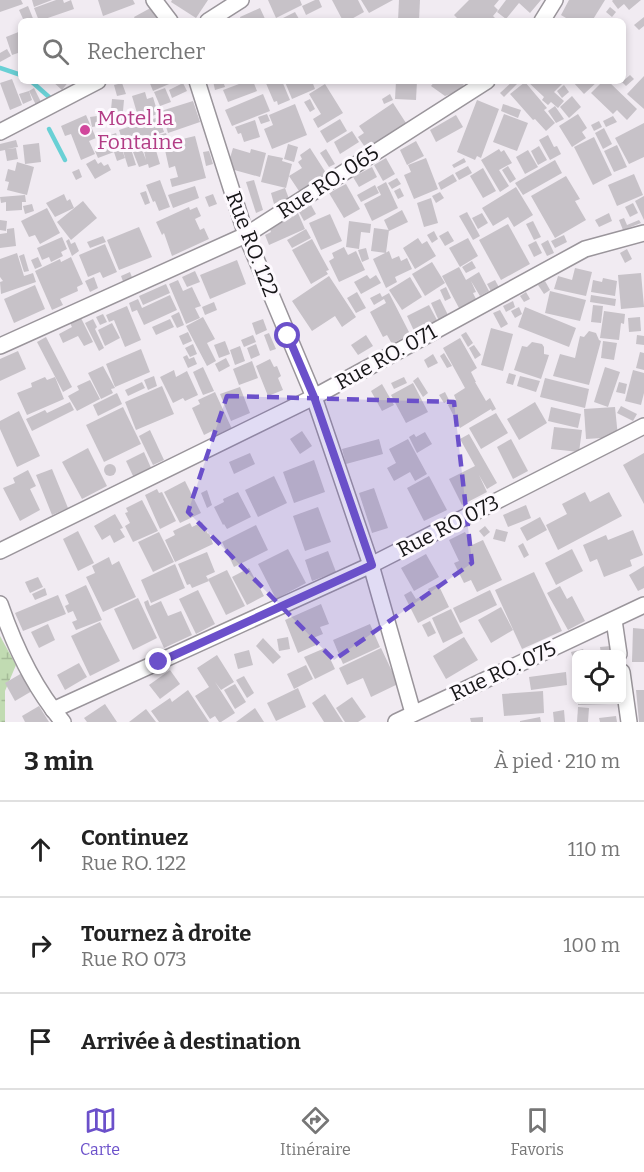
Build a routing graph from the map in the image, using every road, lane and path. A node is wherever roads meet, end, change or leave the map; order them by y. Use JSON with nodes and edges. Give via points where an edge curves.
{"nodes":[{"id":1,"x":154,"y":0,"type":"edge"},
{"id":2,"x":241,"y":0,"type":"edge"},
{"id":3,"x":555,"y":0,"type":"edge"},
{"id":4,"x":168,"y":18,"type":"edge"},
{"id":5,"x":213,"y":18,"type":"edge"},
{"id":6,"x":544,"y":18,"type":"edge"},
{"id":7,"x":92,"y":84,"type":"edge"},
{"id":8,"x":198,"y":84,"type":"edge"},
{"id":9,"x":482,"y":84,"type":"edge"},
{"id":10,"x":1,"y":129,"type":"edge"},
{"id":11,"x":644,"y":232,"type":"edge"},
{"id":12,"x":246,"y":235,"type":"junction"},
{"id":13,"x":0,"y":346,"type":"edge"},
{"id":14,"x":314,"y":397,"type":"junction"},
{"id":15,"x":644,"y":426,"type":"edge"},
{"id":16,"x":0,"y":551,"type":"edge"},
{"id":17,"x":372,"y":565,"type":"junction"},
{"id":18,"x":0,"y":604,"type":"edge"},
{"id":19,"x":644,"y":605,"type":"edge"},
{"id":20,"x":614,"y":620,"type":"junction"},
{"id":21,"x":618,"y":650,"type":"edge"},
{"id":22,"x":625,"y":704,"type":"edge"},
{"id":23,"x":52,"y":710,"type":"junction"},
{"id":24,"x":413,"y":712,"type":"junction"},
{"id":25,"x":63,"y":722,"type":"edge"},
{"id":26,"x":396,"y":722,"type":"edge"},
{"id":27,"x":628,"y":722,"type":"edge"}],
"edges":[{"from":1,"to":4,"type":"street"},
{"from":2,"to":5,"type":"street"},
{"from":3,"to":6,"type":"street"},
{"from":7,"to":10,"type":"street"},
{"from":8,"to":12,"type":"street","name":"Rue RO. 122"},
{"from":9,"to":12,"type":"street","name":"Rue RO. 065"},
{"from":11,"to":14,"type":"street","name":"Rue RO. 071","via":[[585,249]]},
{"from":12,"to":13,"type":"street","name":"Rue RO. 065"},
{"from":12,"to":14,"type":"street","name":"Rue RO. 122"},
{"from":14,"to":16,"type":"street","name":"Rue RO. 071"},
{"from":14,"to":17,"type":"street","name":"Rue RO. 122"},
{"from":15,"to":17,"type":"street","name":"Rue RO 073"},
{"from":17,"to":23,"type":"street","name":"Rue RO 073"},
{"from":17,"to":24,"type":"street","name":"Rue RO. 122"},
{"from":18,"to":23,"type":"street","via":[[13,641]]},
{"from":19,"to":20,"type":"street","name":"Rue RO. 075"},
{"from":20,"to":21,"type":"street"},
{"from":20,"to":24,"type":"street","name":"Rue RO. 075"},
{"from":22,"to":27,"type":"street"},
{"from":23,"to":25,"type":"street"},
{"from":24,"to":26,"type":"street","name":"Rue RO. 075"}]}
